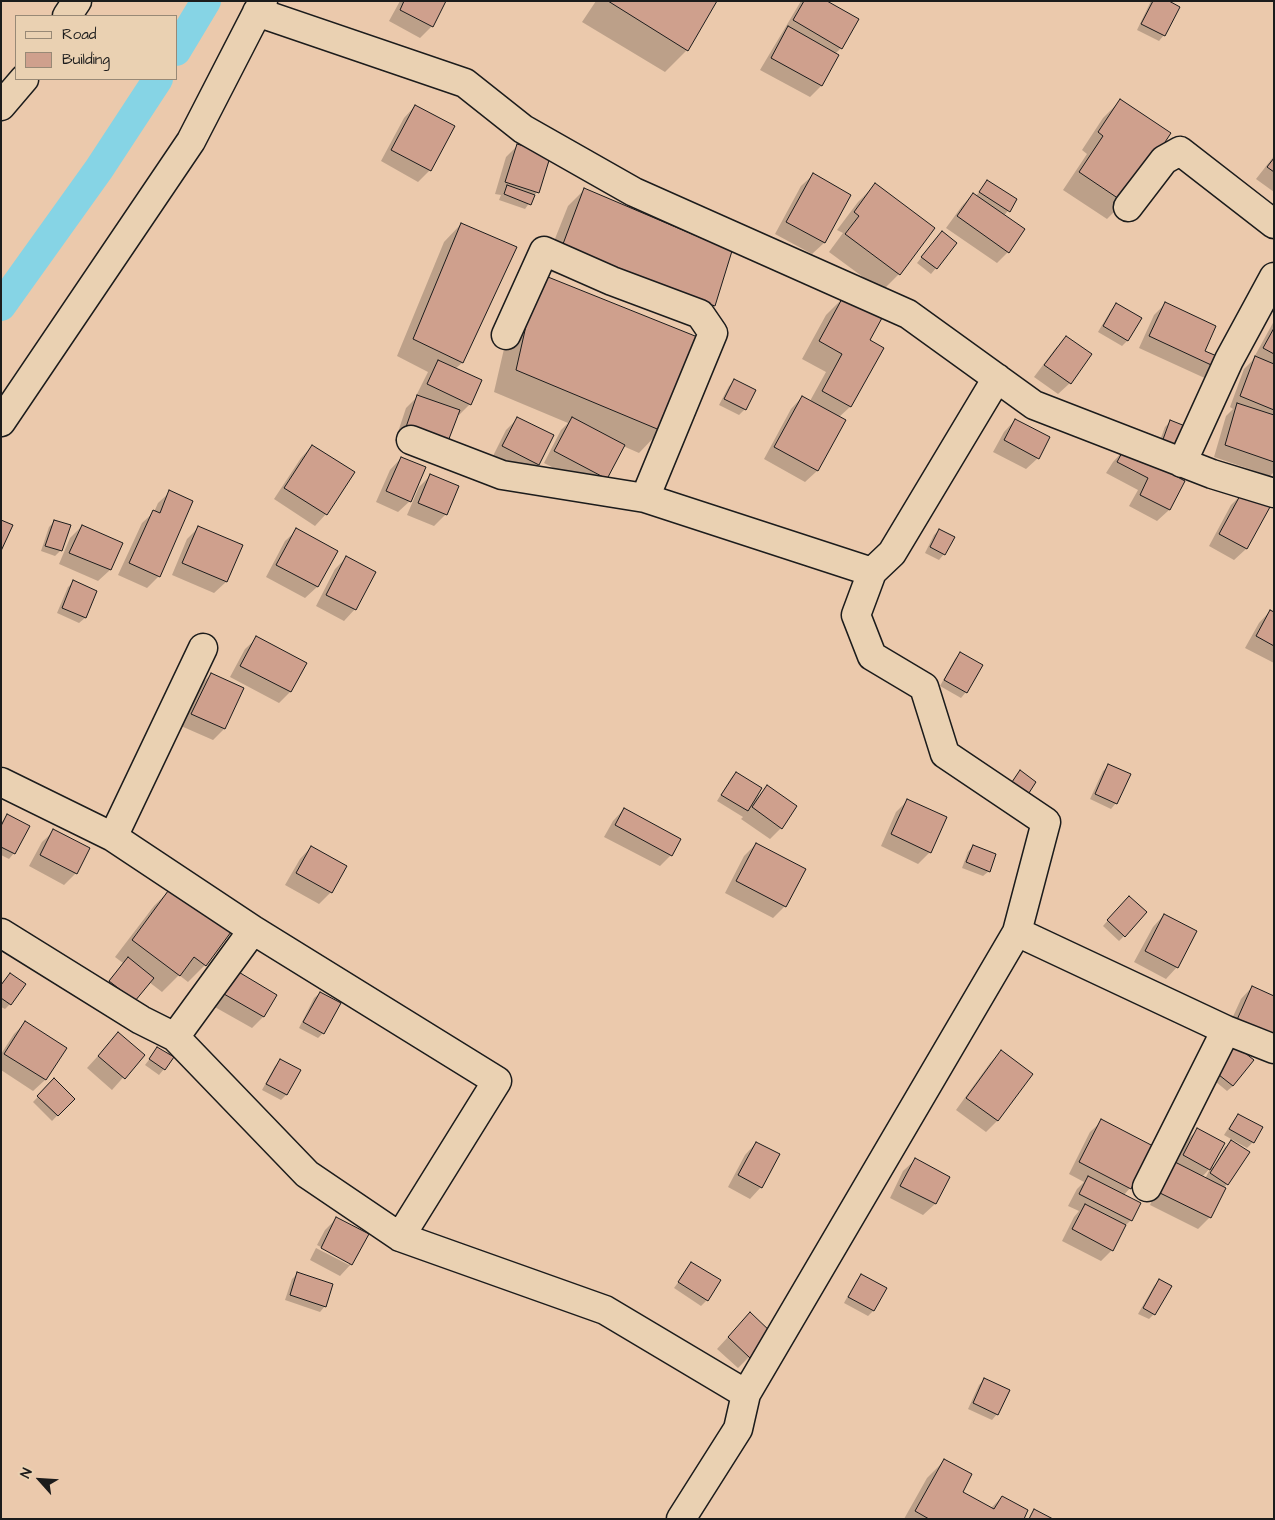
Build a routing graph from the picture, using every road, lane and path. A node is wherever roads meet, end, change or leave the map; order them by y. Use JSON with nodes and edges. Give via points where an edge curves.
{"nodes":[{"id":1,"x":77,"y":1,"type":"edge"},
{"id":2,"x":260,"y":7,"type":"edge"},
{"id":3,"x":68,"y":15,"type":"edge"},
{"id":4,"x":23,"y":80,"type":"edge"},
{"id":5,"x":1,"y":106,"type":"edge"},
{"id":6,"x":1128,"y":207,"type":"dead end"},
{"id":7,"x":1274,"y":224,"type":"edge"},
{"id":8,"x":1274,"y":277,"type":"edge"},
{"id":9,"x":506,"y":335,"type":"dead end"},
{"id":10,"x":997,"y":378,"type":"junction"},
{"id":11,"x":1,"y":422,"type":"edge"},
{"id":12,"x":411,"y":440,"type":"dead end"},
{"id":13,"x":1182,"y":462,"type":"junction"},
{"id":14,"x":1274,"y":493,"type":"edge"},
{"id":15,"x":646,"y":498,"type":"junction"},
{"id":16,"x":872,"y":572,"type":"junction"},
{"id":17,"x":203,"y":648,"type":"dead end"},
{"id":18,"x":1,"y":782,"type":"edge"},
{"id":19,"x":112,"y":836,"type":"junction"},
{"id":20,"x":253,"y":930,"type":"junction"},
{"id":21,"x":1017,"y":932,"type":"junction"},
{"id":22,"x":1,"y":933,"type":"edge"},
{"id":23,"x":1226,"y":1030,"type":"junction"},
{"id":24,"x":175,"y":1036,"type":"junction"},
{"id":25,"x":1274,"y":1049,"type":"edge"},
{"id":26,"x":1147,"y":1187,"type":"dead end"},
{"id":27,"x":400,"y":1237,"type":"junction"},
{"id":28,"x":746,"y":1394,"type":"junction"},
{"id":29,"x":681,"y":1519,"type":"edge"}],
"edges":[{"from":1,"to":3,"type":"street"},
{"from":2,"to":10,"type":"street","via":[[465,83],[523,129],[634,192],[908,314]]},
{"from":2,"to":11,"type":"street","via":[[191,140]]},
{"from":4,"to":5,"type":"street"},
{"from":6,"to":7,"type":"street","via":[[1164,160],[1180,151]]},
{"from":8,"to":13,"type":"street","via":[[1229,360]]},
{"from":9,"to":15,"type":"street","via":[[544,251],[700,314],[713,333]]},
{"from":10,"to":13,"type":"street","via":[[1034,405]]},
{"from":10,"to":16,"type":"street","via":[[892,553]]},
{"from":12,"to":15,"type":"street","via":[[502,475]]},
{"from":13,"to":14,"type":"street"},
{"from":15,"to":16,"type":"street"},
{"from":16,"to":21,"type":"street","via":[[856,614],[872,656],[924,687],[945,754],[1046,822]]},
{"from":17,"to":19,"type":"street"},
{"from":18,"to":19,"type":"street"},
{"from":19,"to":20,"type":"street"},
{"from":20,"to":24,"type":"street"},
{"from":20,"to":27,"type":"street","via":[[497,1081]]},
{"from":21,"to":23,"type":"street"},
{"from":21,"to":28,"type":"street"},
{"from":22,"to":24,"type":"street","via":[[141,1020]]},
{"from":23,"to":25,"type":"street"},
{"from":23,"to":26,"type":"street"},
{"from":24,"to":27,"type":"street","via":[[307,1174]]},
{"from":27,"to":28,"type":"street","via":[[605,1310]]},
{"from":28,"to":29,"type":"street","via":[[738,1429]]}]}
